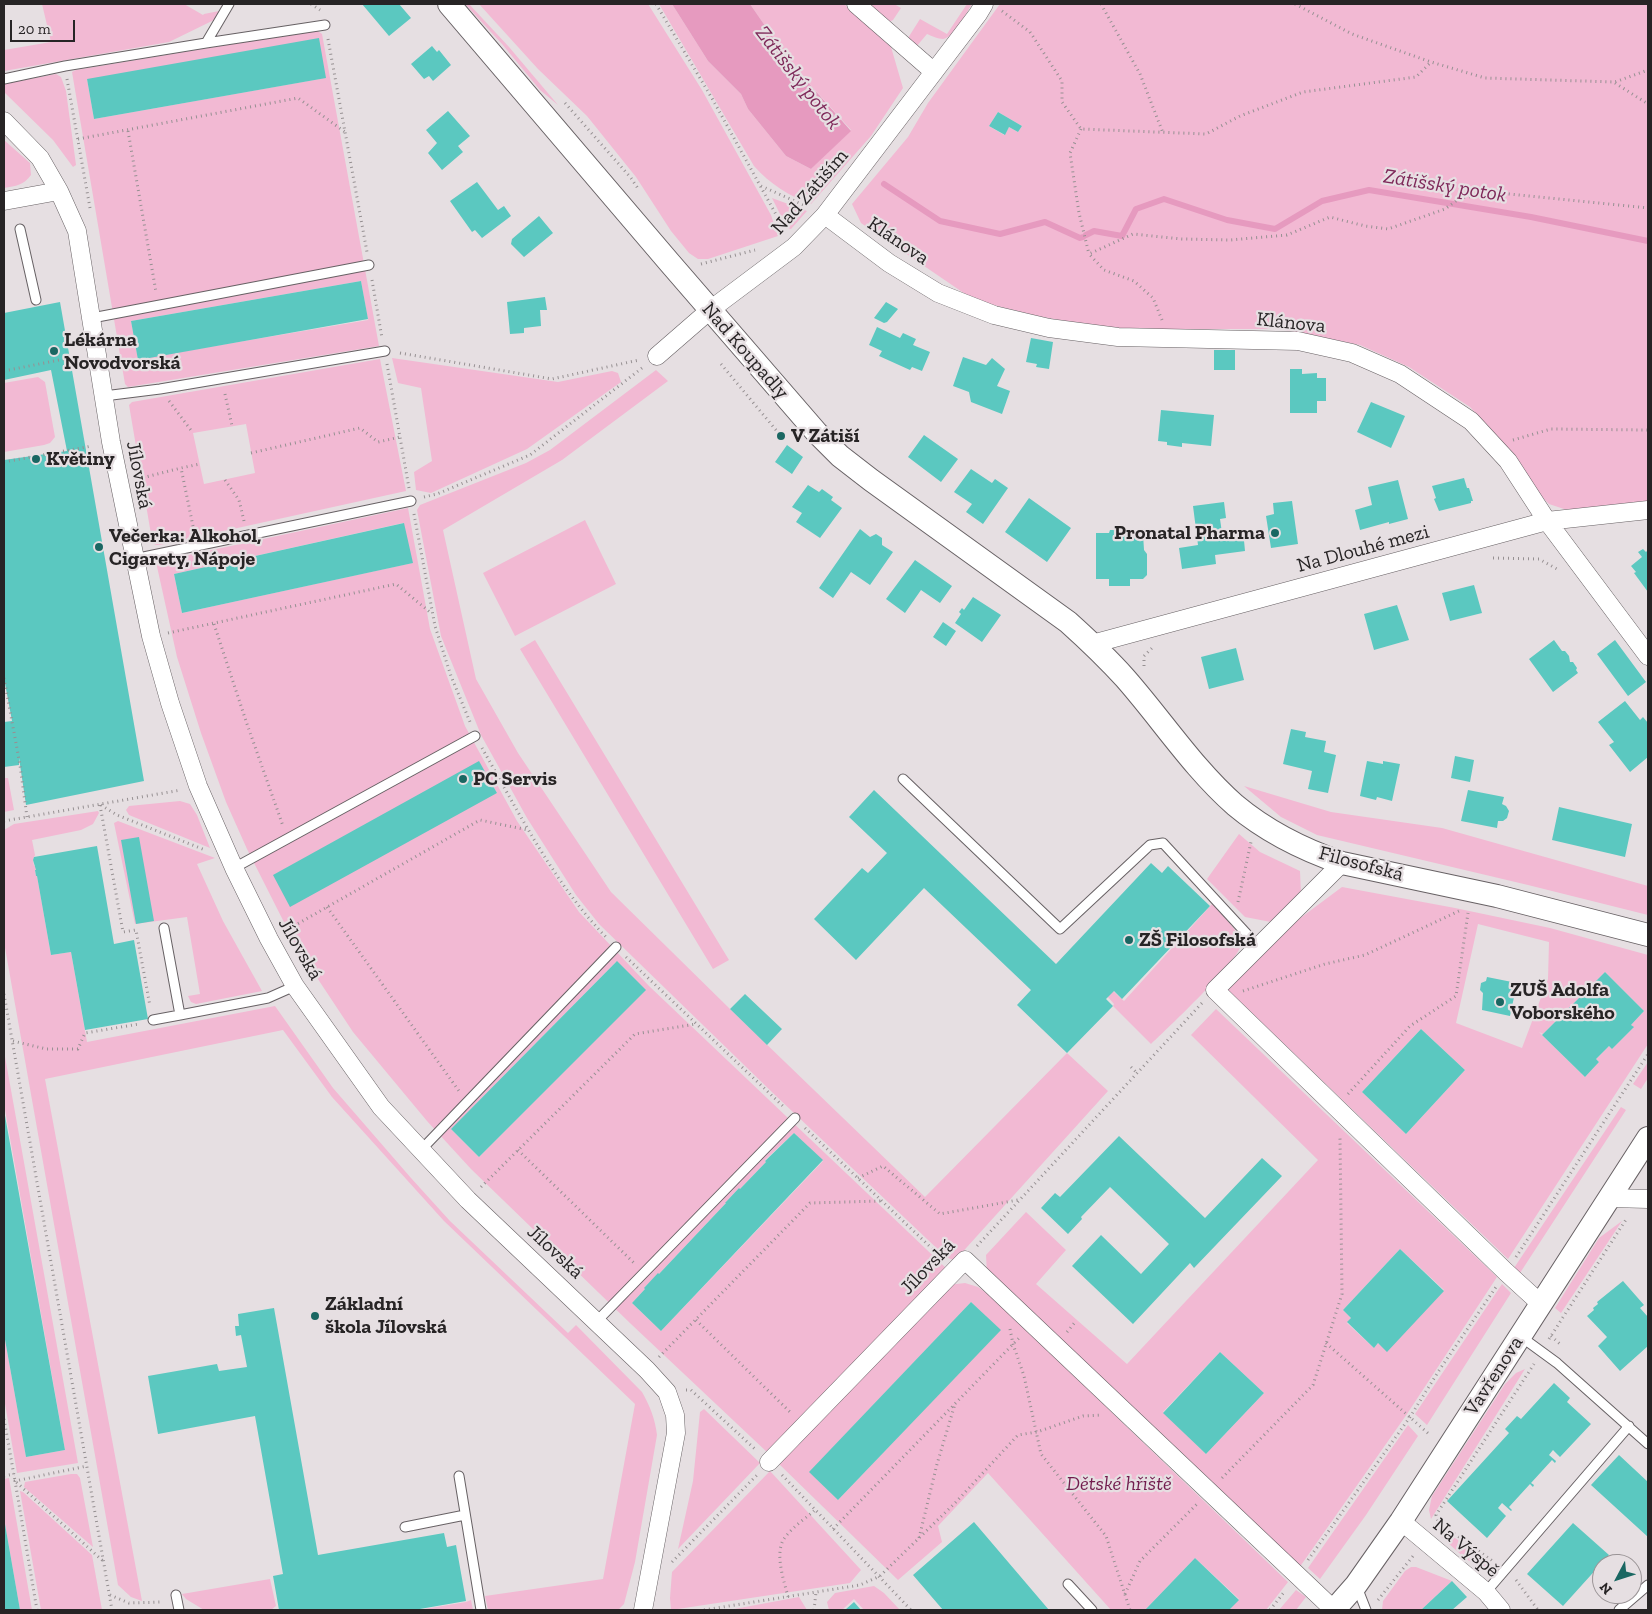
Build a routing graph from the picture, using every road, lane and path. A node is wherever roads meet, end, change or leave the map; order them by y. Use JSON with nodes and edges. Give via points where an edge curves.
{"nodes":[{"id":1,"x":229,"y":4,"type":"edge"},
{"id":2,"x":311,"y":4,"type":"edge"},
{"id":3,"x":449,"y":4,"type":"edge"},
{"id":4,"x":656,"y":4,"type":"edge"},
{"id":5,"x":856,"y":4,"type":"edge"},
{"id":6,"x":1101,"y":4,"type":"edge"},
{"id":7,"x":1296,"y":4,"type":"edge"},
{"id":8,"x":992,"y":7,"type":"edge"},
{"id":9,"x":323,"y":12,"type":"dead end"},
{"id":10,"x":326,"y":25,"type":"dead end"},
{"id":11,"x":206,"y":43,"type":"junction"},
{"id":12,"x":1431,"y":62,"type":"junction"},
{"id":13,"x":65,"y":66,"type":"junction"},
{"id":14,"x":1648,"y":70,"type":"edge"},
{"id":15,"x":934,"y":72,"type":"junction"},
{"id":16,"x":4,"y":79,"type":"edge"},
{"id":17,"x":1615,"y":82,"type":"junction"},
{"id":18,"x":1648,"y":104,"type":"edge"},
{"id":19,"x":579,"y":119,"type":"dead end"},
{"id":20,"x":4,"y":120,"type":"edge"},
{"id":21,"x":1081,"y":129,"type":"junction"},
{"id":22,"x":128,"y":131,"type":"junction"},
{"id":23,"x":345,"y":132,"type":"dead end"},
{"id":24,"x":1163,"y":133,"type":"junction"},
{"id":25,"x":78,"y":139,"type":"junction"},
{"id":26,"x":760,"y":186,"type":"junction"},
{"id":27,"x":59,"y":191,"type":"junction"},
{"id":28,"x":640,"y":192,"type":"dead end"},
{"id":29,"x":4,"y":201,"type":"edge"},
{"id":30,"x":1648,"y":208,"type":"edge"},
{"id":31,"x":825,"y":215,"type":"junction"},
{"id":32,"x":91,"y":217,"type":"dead end"},
{"id":33,"x":20,"y":229,"type":"dead end"},
{"id":34,"x":794,"y":247,"type":"junction"},
{"id":35,"x":757,"y":249,"type":"dead end"},
{"id":36,"x":1089,"y":254,"type":"junction"},
{"id":37,"x":695,"y":263,"type":"dead end"},
{"id":38,"x":369,"y":265,"type":"dead end"},
{"id":39,"x":36,"y":300,"type":"dead end"},
{"id":40,"x":159,"y":305,"type":"junction"},
{"id":41,"x":710,"y":310,"type":"junction"},
{"id":42,"x":92,"y":318,"type":"junction"},
{"id":43,"x":1170,"y":337,"type":"junction"},
{"id":44,"x":385,"y":351,"type":"joint"},
{"id":45,"x":98,"y":353,"type":"junction"},
{"id":46,"x":657,"y":356,"type":"junction"},
{"id":47,"x":721,"y":364,"type":"dead end"},
{"id":48,"x":4,"y":371,"type":"edge"},
{"id":49,"x":221,"y":378,"type":"junction"},
{"id":50,"x":160,"y":389,"type":"junction"},
{"id":51,"x":104,"y":396,"type":"junction"},
{"id":52,"x":232,"y":426,"type":"dead end"},
{"id":53,"x":1648,"y":430,"type":"edge"},
{"id":54,"x":193,"y":433,"type":"dead end"},
{"id":55,"x":781,"y":436,"type":"dead end"},
{"id":56,"x":400,"y":437,"type":"dead end"},
{"id":57,"x":111,"y":442,"type":"junction"},
{"id":58,"x":1494,"y":446,"type":"junction"},
{"id":59,"x":251,"y":453,"type":"dead end"},
{"id":60,"x":4,"y":462,"type":"edge"},
{"id":61,"x":200,"y":464,"type":"dead end"},
{"id":62,"x":181,"y":468,"type":"junction"},
{"id":63,"x":225,"y":480,"type":"dead end"},
{"id":64,"x":119,"y":485,"type":"junction"},
{"id":65,"x":411,"y":501,"type":"junction"},
{"id":66,"x":1648,"y":510,"type":"edge"},
{"id":67,"x":1548,"y":521,"type":"junction"},
{"id":68,"x":248,"y":536,"type":"junction"},
{"id":69,"x":197,"y":546,"type":"junction"},
{"id":70,"x":134,"y":559,"type":"junction"},
{"id":71,"x":1487,"y":559,"type":"dead end"},
{"id":72,"x":1560,"y":570,"type":"dead end"},
{"id":73,"x":432,"y":614,"type":"junction"},
{"id":74,"x":214,"y":624,"type":"junction"},
{"id":75,"x":151,"y":636,"type":"junction"},
{"id":76,"x":1092,"y":644,"type":"junction"},
{"id":77,"x":1156,"y":645,"type":"dead end"},
{"id":78,"x":1648,"y":656,"type":"edge"},
{"id":79,"x":1143,"y":675,"type":"dead end"},
{"id":80,"x":4,"y":678,"type":"edge"},
{"id":81,"x":475,"y":736,"type":"junction"},
{"id":82,"x":903,"y":779,"type":"dead end"},
{"id":83,"x":198,"y":786,"type":"junction"},
{"id":84,"x":100,"y":805,"type":"junction"},
{"id":85,"x":27,"y":817,"type":"junction"},
{"id":86,"x":1256,"y":820,"type":"junction"},
{"id":87,"x":4,"y":821,"type":"edge"},
{"id":88,"x":529,"y":830,"type":"junction"},
{"id":89,"x":288,"y":838,"type":"junction"},
{"id":90,"x":1342,"y":863,"type":"junction"},
{"id":91,"x":234,"y":868,"type":"junction"},
{"id":92,"x":327,"y":906,"type":"junction"},
{"id":93,"x":1469,"y":906,"type":"dead end"},
{"id":94,"x":1460,"y":910,"type":"dead end"},
{"id":95,"x":1234,"y":919,"type":"junction"},
{"id":96,"x":164,"y":928,"type":"dead end"},
{"id":97,"x":1648,"y":935,"type":"edge"},
{"id":98,"x":269,"y":940,"type":"junction"},
{"id":99,"x":1258,"y":946,"type":"junction"},
{"id":100,"x":616,"y":947,"type":"joint"},
{"id":101,"x":295,"y":986,"type":"junction"},
{"id":102,"x":4,"y":994,"type":"edge"},
{"id":103,"x":1219,"y":994,"type":"junction"},
{"id":104,"x":180,"y":1015,"type":"junction"},
{"id":105,"x":153,"y":1020,"type":"junction"},
{"id":106,"x":697,"y":1024,"type":"dead end"},
{"id":107,"x":13,"y":1041,"type":"junction"},
{"id":108,"x":1648,"y":1054,"type":"edge"},
{"id":109,"x":1131,"y":1067,"type":"dead end"},
{"id":110,"x":1137,"y":1073,"type":"junction"},
{"id":111,"x":467,"y":1102,"type":"junction"},
{"id":112,"x":1340,"y":1111,"type":"junction"},
{"id":113,"x":795,"y":1118,"type":"dead end"},
{"id":114,"x":1648,"y":1138,"type":"edge"},
{"id":115,"x":421,"y":1150,"type":"junction"},
{"id":116,"x":518,"y":1150,"type":"junction"},
{"id":117,"x":858,"y":1178,"type":"dead end"},
{"id":118,"x":1610,"y":1198,"type":"junction"},
{"id":119,"x":1644,"y":1199,"type":"edge"},
{"id":120,"x":468,"y":1200,"type":"junction"},
{"id":121,"x":1019,"y":1200,"type":"junction"},
{"id":122,"x":882,"y":1201,"type":"dead end"},
{"id":123,"x":965,"y":1260,"type":"junction"},
{"id":124,"x":1506,"y":1272,"type":"junction"},
{"id":125,"x":644,"y":1273,"type":"junction"},
{"id":126,"x":1003,"y":1297,"type":"junction"},
{"id":127,"x":1541,"y":1304,"type":"junction"},
{"id":128,"x":696,"y":1320,"type":"junction"},
{"id":129,"x":597,"y":1322,"type":"junction"},
{"id":130,"x":1032,"y":1324,"type":"junction"},
{"id":131,"x":1520,"y":1336,"type":"junction"},
{"id":132,"x":1326,"y":1343,"type":"junction"},
{"id":133,"x":1013,"y":1344,"type":"junction"},
{"id":134,"x":1541,"y":1352,"type":"junction"},
{"id":135,"x":647,"y":1370,"type":"junction"},
{"id":136,"x":682,"y":1391,"type":"dead end"},
{"id":137,"x":955,"y":1404,"type":"junction"},
{"id":138,"x":1126,"y":1414,"type":"junction"},
{"id":139,"x":1410,"y":1417,"type":"junction"},
{"id":140,"x":4,"y":1419,"type":"edge"},
{"id":141,"x":804,"y":1426,"type":"junction"},
{"id":142,"x":1629,"y":1426,"type":"junction"},
{"id":143,"x":1037,"y":1432,"type":"junction"},
{"id":144,"x":1648,"y":1444,"type":"edge"},
{"id":145,"x":1447,"y":1451,"type":"junction"},
{"id":146,"x":769,"y":1462,"type":"junction"},
{"id":147,"x":87,"y":1466,"type":"junction"},
{"id":148,"x":14,"y":1474,"type":"junction"},
{"id":149,"x":4,"y":1476,"type":"edge"},
{"id":150,"x":459,"y":1476,"type":"dead end"},
{"id":151,"x":15,"y":1481,"type":"junction"},
{"id":152,"x":1209,"y":1492,"type":"junction"},
{"id":153,"x":815,"y":1510,"type":"junction"},
{"id":154,"x":465,"y":1515,"type":"junction"},
{"id":155,"x":1401,"y":1521,"type":"junction"},
{"id":156,"x":405,"y":1527,"type":"dead end"},
{"id":157,"x":834,"y":1529,"type":"junction"},
{"id":158,"x":919,"y":1539,"type":"junction"},
{"id":159,"x":1424,"y":1541,"type":"junction"},
{"id":160,"x":104,"y":1561,"type":"junction"},
{"id":161,"x":666,"y":1569,"type":"dead end"},
{"id":162,"x":1298,"y":1575,"type":"junction"},
{"id":163,"x":880,"y":1576,"type":"junction"},
{"id":164,"x":1068,"y":1584,"type":"dead end"},
{"id":165,"x":1356,"y":1584,"type":"junction"},
{"id":166,"x":1648,"y":1585,"type":"edge"},
{"id":167,"x":816,"y":1592,"type":"junction"},
{"id":168,"x":1486,"y":1592,"type":"junction"},
{"id":169,"x":1125,"y":1594,"type":"junction"},
{"id":170,"x":110,"y":1596,"type":"junction"},
{"id":171,"x":788,"y":1597,"type":"junction"},
{"id":172,"x":177,"y":1602,"type":"edge"},
{"id":173,"x":1375,"y":1603,"type":"dead end"},
{"id":174,"x":37,"y":1610,"type":"edge"},
{"id":175,"x":112,"y":1610,"type":"edge"},
{"id":176,"x":480,"y":1610,"type":"edge"},
{"id":177,"x":643,"y":1610,"type":"edge"},
{"id":178,"x":704,"y":1610,"type":"edge"},
{"id":179,"x":814,"y":1610,"type":"edge"},
{"id":180,"x":911,"y":1610,"type":"edge"},
{"id":181,"x":1092,"y":1610,"type":"edge"},
{"id":182,"x":1130,"y":1610,"type":"edge"},
{"id":183,"x":1270,"y":1610,"type":"edge"},
{"id":184,"x":1334,"y":1610,"type":"edge"},
{"id":185,"x":1366,"y":1610,"type":"edge"},
{"id":186,"x":1501,"y":1610,"type":"edge"},
{"id":187,"x":1619,"y":1610,"type":"edge"}],
"edges":[{"from":1,"to":11,"type":"lane"},
{"from":2,"to":9,"type":"path"},
{"from":3,"to":41,"type":"street","name":"Nad Koupadly"},
{"from":4,"to":26,"type":"path"},
{"from":5,"to":15,"type":"street"},
{"from":6,"to":24,"type":"path","via":[[1140,74]]},
{"from":7,"to":12,"type":"path","via":[[1352,34]]},
{"from":8,"to":15,"type":"street","name":"Nad Zátiším","via":[[978,14]]},
{"from":8,"to":21,"type":"path","via":[[1030,32],[1062,81],[1062,102]]},
{"from":10,"to":11,"type":"lane"},
{"from":11,"to":13,"type":"lane"},
{"from":12,"to":17,"type":"path","via":[[1485,78]]},
{"from":12,"to":24,"type":"path","via":[[1416,77],[1303,92],[1240,116],[1206,134]]},
{"from":13,"to":16,"type":"lane"},
{"from":13,"to":25,"type":"path"},
{"from":14,"to":17,"type":"path"},
{"from":15,"to":31,"type":"street","name":"Nad Zátiším"},
{"from":17,"to":18,"type":"path"},
{"from":19,"to":28,"type":"path"},
{"from":20,"to":27,"type":"street","name":"Jílovská","via":[[40,158]]},
{"from":21,"to":24,"type":"path"},
{"from":21,"to":36,"type":"path","via":[[1070,153]]},
{"from":22,"to":23,"type":"path","via":[[298,98]]},
{"from":22,"to":25,"type":"path"},
{"from":22,"to":40,"type":"path"},
{"from":25,"to":32,"type":"path"},
{"from":26,"to":31,"type":"path"},
{"from":26,"to":34,"type":"path"},
{"from":27,"to":29,"type":"street"},
{"from":27,"to":42,"type":"street","name":"Jílovská","via":[[77,231]]},
{"from":30,"to":36,"type":"path","via":[[1499,193],[1460,198],[1444,209],[1388,229],[1330,217],[1287,235],[1259,238],[1221,240],[1133,234]]},
{"from":31,"to":34,"type":"street","name":"Nad Zátiším"},
{"from":31,"to":43,"type":"street","name":"Klánova","via":[[889,263],[938,293],[994,315],[1049,328],[1118,337]]},
{"from":33,"to":39,"type":"lane"},
{"from":34,"to":41,"type":"street","name":"Nad Zátiším"},
{"from":35,"to":37,"type":"path","via":[[704,264]]},
{"from":36,"to":43,"type":"path","via":[[1104,270],[1134,281],[1153,298]]},
{"from":38,"to":40,"type":"lane"},
{"from":40,"to":42,"type":"lane"},
{"from":41,"to":46,"type":"street","name":"Nad Zátiším"},
{"from":41,"to":76,"type":"street","name":"Nad Koupadly","via":[[840,456],[1068,622]]},
{"from":42,"to":45,"type":"street","name":"Jílovská"},
{"from":43,"to":58,"type":"street","name":"Klánova","via":[[1298,341],[1352,353],[1400,374],[1463,415]]},
{"from":44,"to":46,"type":"path","via":[[552,379]]},
{"from":44,"to":49,"type":"lane"},
{"from":45,"to":48,"type":"path"},
{"from":45,"to":51,"type":"street","name":"Jílovská"},
{"from":46,"to":65,"type":"path","via":[[530,455],[437,494]]},
{"from":47,"to":55,"type":"path"},
{"from":49,"to":50,"type":"lane"},
{"from":49,"to":52,"type":"path"},
{"from":50,"to":51,"type":"lane"},
{"from":50,"to":54,"type":"path"},
{"from":51,"to":57,"type":"street","name":"Jílovská"},
{"from":53,"to":58,"type":"path","via":[[1551,429]]},
{"from":56,"to":59,"type":"path","via":[[378,442],[360,428]]},
{"from":57,"to":60,"type":"path"},
{"from":57,"to":64,"type":"street","name":"Jílovská"},
{"from":58,"to":67,"type":"street","name":"Klánova","via":[[1508,461]]},
{"from":61,"to":62,"type":"path"},
{"from":62,"to":64,"type":"path"},
{"from":62,"to":69,"type":"path"},
{"from":63,"to":68,"type":"path","via":[[239,500]]},
{"from":64,"to":70,"type":"street","name":"Jílovská"},
{"from":65,"to":68,"type":"lane"},
{"from":65,"to":73,"type":"path"},
{"from":66,"to":67,"type":"street","name":"Na Dlouhé mezi"},
{"from":67,"to":76,"type":"street","name":"Na Dlouhé mezi"},
{"from":67,"to":78,"type":"street","name":"Klánova"},
{"from":68,"to":69,"type":"lane"},
{"from":69,"to":70,"type":"lane"},
{"from":70,"to":75,"type":"street","name":"Jílovská"},
{"from":71,"to":72,"type":"path","via":[[1539,559]]},
{"from":73,"to":74,"type":"path","via":[[396,584]]},
{"from":73,"to":81,"type":"path","via":[[451,676]]},
{"from":74,"to":75,"type":"path"},
{"from":74,"to":89,"type":"path"},
{"from":75,"to":83,"type":"street","name":"Jílovská"},
{"from":76,"to":86,"type":"street","name":"Filosofská","via":[[1125,678],[1204,774],[1236,806]]},
{"from":77,"to":79,"type":"path","via":[[1144,656]]},
{"from":80,"to":85,"type":"path"},
{"from":81,"to":88,"type":"path"},
{"from":81,"to":89,"type":"lane"},
{"from":82,"to":95,"type":"lane","via":[[1060,928],[1150,845],[1163,842]]},
{"from":83,"to":84,"type":"path"},
{"from":83,"to":91,"type":"street","name":"Jílovská"},
{"from":84,"to":85,"type":"path"},
{"from":84,"to":91,"type":"path","via":[[212,853]]},
{"from":84,"to":105,"type":"path","via":[[123,932],[136,930]]},
{"from":85,"to":87,"type":"path"},
{"from":86,"to":90,"type":"street","name":"Filosofská","via":[[1292,842]]},
{"from":86,"to":95,"type":"path"},
{"from":88,"to":92,"type":"path","via":[[480,820]]},
{"from":88,"to":100,"type":"path","via":[[595,926]]},
{"from":89,"to":91,"type":"lane"},
{"from":90,"to":97,"type":"street","name":"Filosofská","via":[[1498,896]]},
{"from":90,"to":99,"type":"street"},
{"from":91,"to":98,"type":"street","name":"Jílovská"},
{"from":92,"to":98,"type":"path"},
{"from":92,"to":111,"type":"path"},
{"from":93,"to":112,"type":"path","via":[[1456,996],[1410,1026],[1347,1094]]},
{"from":94,"to":103,"type":"path","via":[[1365,955]]},
{"from":95,"to":99,"type":"lane"},
{"from":96,"to":104,"type":"lane"},
{"from":98,"to":101,"type":"street","name":"Jílovská"},
{"from":99,"to":103,"type":"street"},
{"from":100,"to":111,"type":"lane"},
{"from":101,"to":104,"type":"lane","via":[[268,998]]},
{"from":101,"to":115,"type":"street","name":"Jílovská","via":[[381,1107]]},
{"from":102,"to":107,"type":"path"},
{"from":103,"to":110,"type":"path","name":"Jílovská"},
{"from":103,"to":112,"type":"street"},
{"from":104,"to":105,"type":"lane"},
{"from":105,"to":107,"type":"path","via":[[85,1033],[78,1049],[46,1049]]},
{"from":106,"to":116,"type":"path","via":[[634,1034]]},
{"from":107,"to":147,"type":"path"},
{"from":108,"to":124,"type":"path"},
{"from":109,"to":110,"type":"path"},
{"from":110,"to":121,"type":"path","name":"Jílovská"},
{"from":111,"to":115,"type":"lane"},
{"from":112,"to":124,"type":"street"},
{"from":112,"to":132,"type":"path","via":[[1342,1294]]},
{"from":113,"to":125,"type":"lane"},
{"from":114,"to":118,"type":"street","name":"Vavřenova"},
{"from":115,"to":120,"type":"street","name":"Jílovská"},
{"from":116,"to":120,"type":"path"},
{"from":116,"to":125,"type":"path"},
{"from":117,"to":121,"type":"path","via":[[883,1166],[940,1214]]},
{"from":118,"to":119,"type":"street"},
{"from":118,"to":127,"type":"street","name":"Vavřenova"},
{"from":119,"to":134,"type":"path"},
{"from":120,"to":129,"type":"street","name":"Jílovská"},
{"from":121,"to":123,"type":"path","name":"Jílovská"},
{"from":122,"to":128,"type":"path","via":[[810,1203]]},
{"from":123,"to":126,"type":"street"},
{"from":123,"to":141,"type":"street","name":"Jílovská"},
{"from":124,"to":127,"type":"street"},
{"from":124,"to":139,"type":"path"},
{"from":125,"to":129,"type":"lane"},
{"from":126,"to":130,"type":"street"},
{"from":126,"to":133,"type":"path"},
{"from":127,"to":131,"type":"street","name":"Vavřenova"},
{"from":128,"to":135,"type":"path"},
{"from":128,"to":141,"type":"path"},
{"from":129,"to":135,"type":"street","name":"Jílovská"},
{"from":130,"to":133,"type":"path"},
{"from":130,"to":138,"type":"street"},
{"from":131,"to":134,"type":"lane"},
{"from":131,"to":145,"type":"street","name":"Vavřenova"},
{"from":132,"to":139,"type":"path"},
{"from":132,"to":152,"type":"path","via":[[1313,1385]]},
{"from":133,"to":137,"type":"path"},
{"from":133,"to":143,"type":"path"},
{"from":134,"to":142,"type":"lane"},
{"from":134,"to":159,"type":"path","via":[[1436,1515],[1438,1522]]},
{"from":135,"to":177,"type":"street","name":"Jílovská","via":[[667,1392],[675,1415],[676,1433]]},
{"from":136,"to":146,"type":"path","via":[[691,1390]]},
{"from":137,"to":157,"type":"path"},
{"from":137,"to":158,"type":"path"},
{"from":138,"to":143,"type":"path","via":[[1083,1416]]},
{"from":138,"to":152,"type":"street"},
{"from":139,"to":145,"type":"path"},
{"from":139,"to":162,"type":"path"},
{"from":140,"to":148,"type":"path"},
{"from":141,"to":146,"type":"street","name":"Jílovská"},
{"from":142,"to":144,"type":"lane"},
{"from":142,"to":168,"type":"lane"},
{"from":143,"to":158,"type":"path","via":[[1018,1435]]},
{"from":143,"to":169,"type":"path","via":[[1042,1454],[1106,1536]]},
{"from":145,"to":155,"type":"street","name":"Vavřenova"},
{"from":146,"to":153,"type":"path"},
{"from":146,"to":161,"type":"path"},
{"from":147,"to":151,"type":"path"},
{"from":147,"to":160,"type":"path"},
{"from":148,"to":149,"type":"path"},
{"from":148,"to":151,"type":"path"},
{"from":150,"to":154,"type":"lane"},
{"from":151,"to":160,"type":"path"},
{"from":151,"to":174,"type":"path"},
{"from":152,"to":162,"type":"street"},
{"from":152,"to":169,"type":"path","via":[[1140,1560]]},
{"from":153,"to":157,"type":"path"},
{"from":153,"to":171,"type":"path","via":[[785,1536],[780,1547]]},
{"from":154,"to":156,"type":"lane"},
{"from":154,"to":176,"type":"lane"},
{"from":155,"to":159,"type":"street","name":"Na Výspě"},
{"from":155,"to":165,"type":"street","name":"Vavřenova"},
{"from":157,"to":163,"type":"path"},
{"from":158,"to":163,"type":"path"},
{"from":159,"to":168,"type":"street","name":"Na Výspě"},
{"from":159,"to":173,"type":"path"},
{"from":160,"to":170,"type":"path"},
{"from":162,"to":183,"type":"path"},
{"from":162,"to":184,"type":"street"},
{"from":163,"to":167,"type":"path","via":[[860,1585]]},
{"from":163,"to":180,"type":"path"},
{"from":164,"to":181,"type":"lane"},
{"from":165,"to":184,"type":"street","name":"Vavřenova"},
{"from":165,"to":185,"type":"lane"},
{"from":166,"to":187,"type":"lane"},
{"from":167,"to":171,"type":"path"},
{"from":167,"to":179,"type":"path"},
{"from":168,"to":186,"type":"street","name":"Na Výspě"},
{"from":169,"to":182,"type":"path"},
{"from":170,"to":172,"type":"path","via":[[129,1603]]},
{"from":170,"to":175,"type":"path"},
{"from":171,"to":178,"type":"path"}]}
